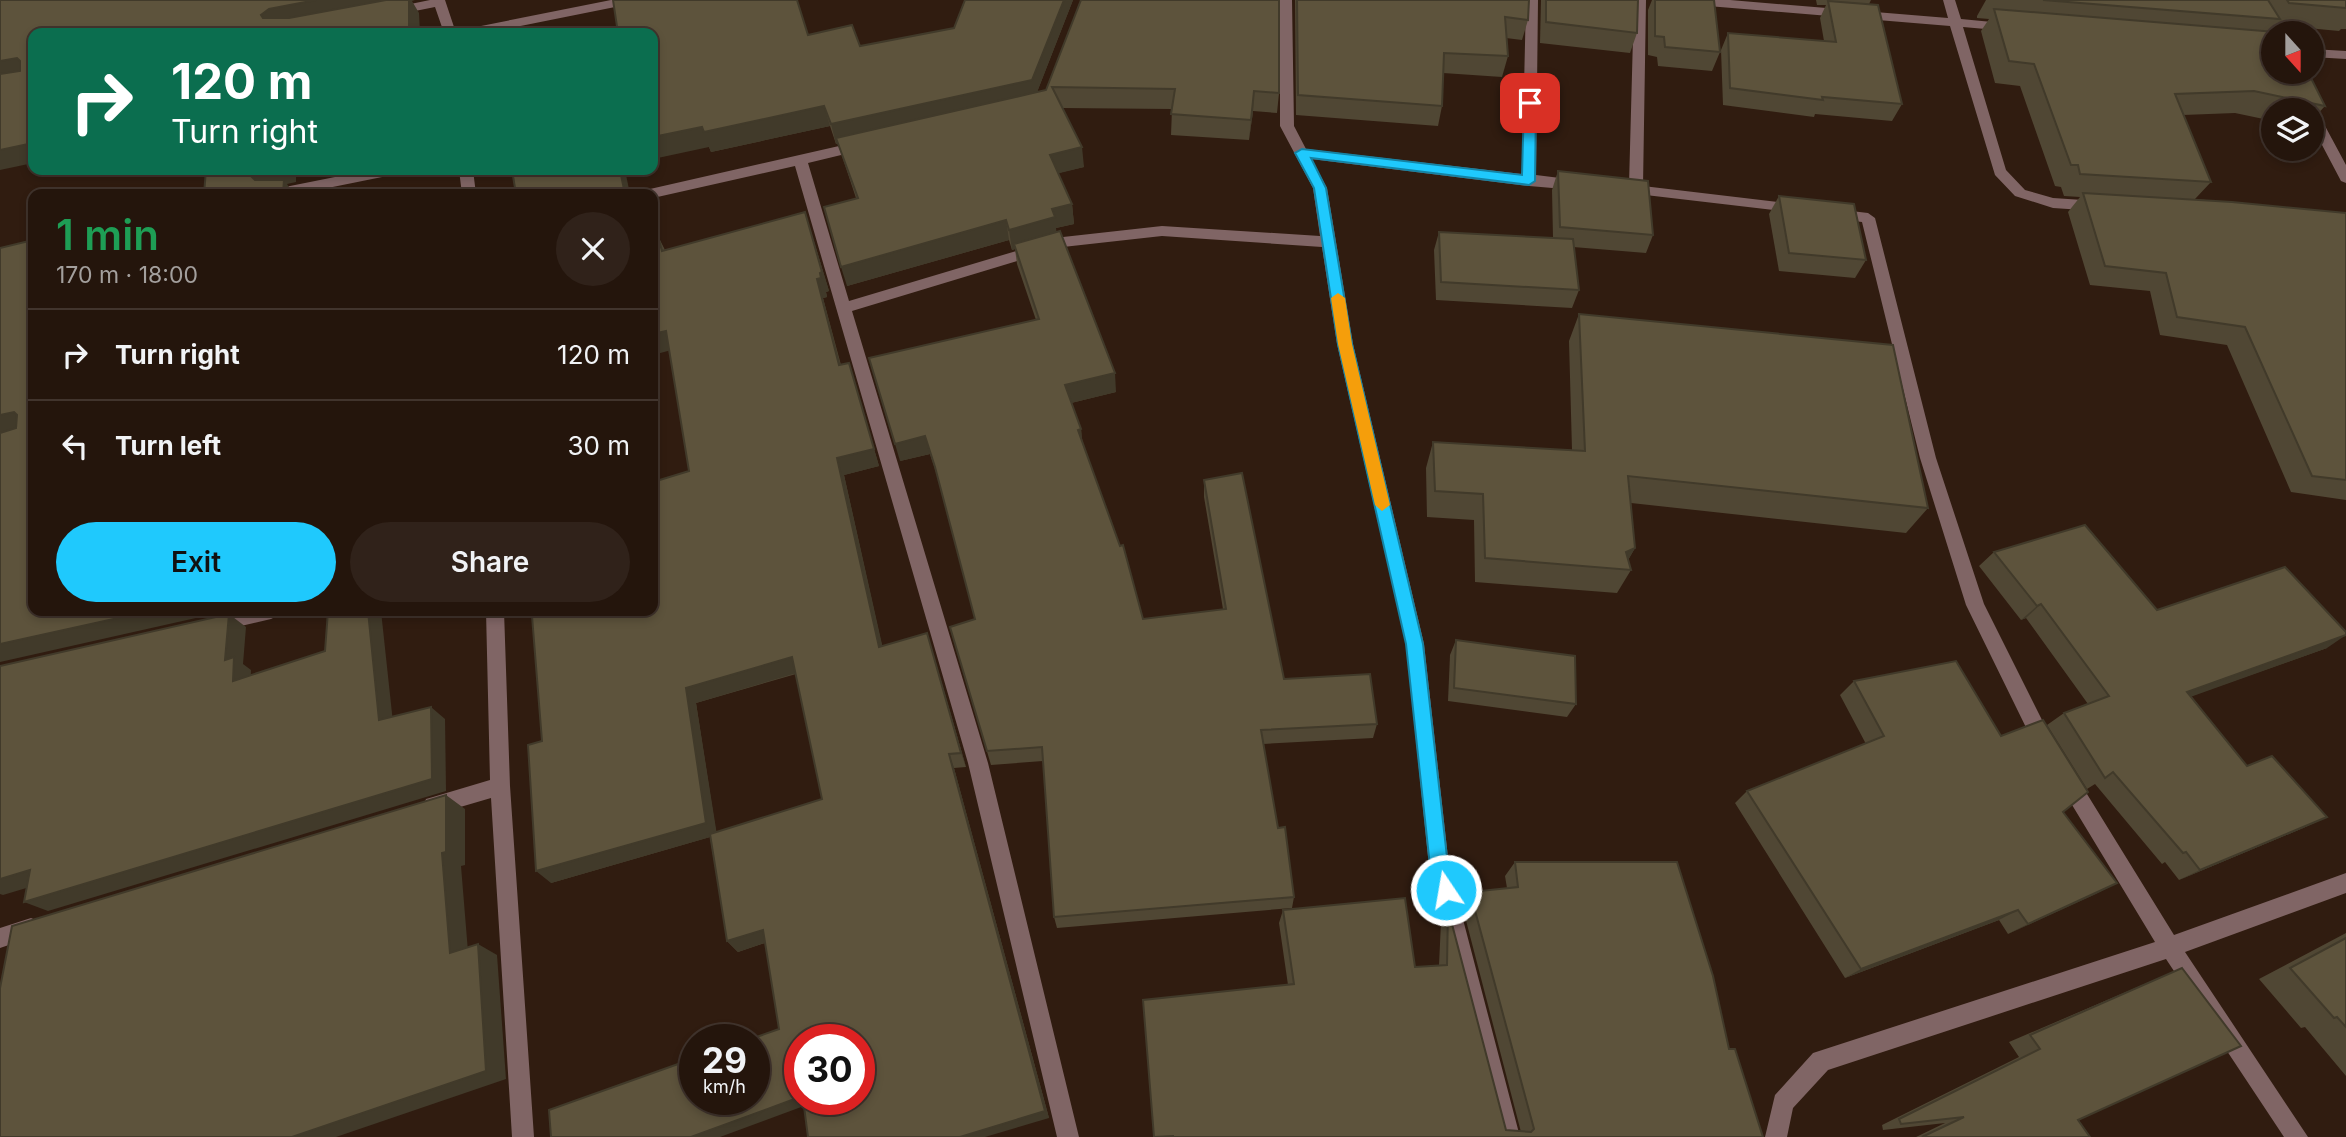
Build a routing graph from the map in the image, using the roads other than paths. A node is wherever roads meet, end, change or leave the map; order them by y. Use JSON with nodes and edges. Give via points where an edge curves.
{"nodes":[{"id":1,"x":630,"y":0,"type":"edge"},
{"id":2,"x":1286,"y":0,"type":"edge"},
{"id":3,"x":1532,"y":0,"type":"edge"},
{"id":4,"x":1640,"y":0,"type":"edge"},
{"id":5,"x":1684,"y":0,"type":"edge"},
{"id":6,"x":1949,"y":0,"type":"edge"},
{"id":7,"x":439,"y":1,"type":"edge"},
{"id":8,"x":1739,"y":3,"type":"edge"},
{"id":9,"x":387,"y":13,"type":"edge"},
{"id":10,"x":1955,"y":22,"type":"junction"},
{"id":11,"x":448,"y":28,"type":"edge"},
{"id":12,"x":491,"y":28,"type":"edge"},
{"id":13,"x":2021,"y":29,"type":"edge"},
{"id":14,"x":2324,"y":53,"type":"edge"},
{"id":15,"x":2346,"y":55,"type":"edge"},
{"id":16,"x":2324,"y":136,"type":"edge"},
{"id":17,"x":880,"y":142,"type":"edge"},
{"id":18,"x":1302,"y":153,"type":"junction"},
{"id":19,"x":800,"y":160,"type":"junction"},
{"id":20,"x":367,"y":175,"type":"edge"},
{"id":21,"x":2346,"y":178,"type":"edge"},
{"id":22,"x":1529,"y":181,"type":"junction"},
{"id":23,"x":299,"y":189,"type":"edge"},
{"id":24,"x":1636,"y":190,"type":"junction"},
{"id":25,"x":658,"y":192,"type":"edge"},
{"id":26,"x":2109,"y":207,"type":"edge"},
{"id":27,"x":1329,"y":242,"type":"junction"},
{"id":28,"x":844,"y":308,"type":"junction"},
{"id":29,"x":248,"y":616,"type":"edge"},
{"id":30,"x":495,"y":616,"type":"edge"},
{"id":31,"x":203,"y":626,"type":"edge"},
{"id":32,"x":500,"y":786,"type":"junction"},
{"id":33,"x":408,"y":814,"type":"edge"},
{"id":34,"x":2346,"y":883,"type":"edge"},
{"id":35,"x":53,"y":922,"type":"edge"},
{"id":36,"x":0,"y":938,"type":"edge"},
{"id":37,"x":2170,"y":947,"type":"junction"},
{"id":38,"x":523,"y":1137,"type":"edge"},
{"id":39,"x":1068,"y":1137,"type":"edge"},
{"id":40,"x":1509,"y":1137,"type":"edge"},
{"id":41,"x":1776,"y":1137,"type":"edge"},
{"id":42,"x":2297,"y":1137,"type":"edge"}],
"edges":[{"from":1,"to":12,"type":"street"},
{"from":2,"to":18,"type":"street","via":[[1287,126]]},
{"from":3,"to":22,"type":"street"},
{"from":4,"to":24,"type":"street"},
{"from":5,"to":8,"type":"street"},
{"from":6,"to":10,"type":"street"},
{"from":7,"to":9,"type":"street"},
{"from":7,"to":11,"type":"street"},
{"from":8,"to":10,"type":"street"},
{"from":10,"to":13,"type":"street"},
{"from":10,"to":26,"type":"street","via":[[2000,172],[2020,193],[2053,203]]},
{"from":14,"to":15,"type":"street"},
{"from":16,"to":21,"type":"street"},
{"from":17,"to":19,"type":"street"},
{"from":18,"to":22,"type":"street"},
{"from":18,"to":27,"type":"street","via":[[1320,188]]},
{"from":19,"to":25,"type":"street"},
{"from":19,"to":28,"type":"street"},
{"from":20,"to":23,"type":"street"},
{"from":22,"to":24,"type":"street"},
{"from":24,"to":37,"type":"street","via":[[1868,218],[1928,458],[1975,605],[2036,731]]},
{"from":27,"to":28,"type":"street","via":[[1162,231],[1063,242]]},
{"from":27,"to":40,"type":"street","via":[[1345,344],[1415,644],[1439,866]]},
{"from":28,"to":39,"type":"street","via":[[978,762]]},
{"from":29,"to":31,"type":"street"},
{"from":30,"to":32,"type":"street"},
{"from":32,"to":33,"type":"street"},
{"from":32,"to":38,"type":"street"},
{"from":34,"to":37,"type":"street"},
{"from":35,"to":36,"type":"street"},
{"from":37,"to":41,"type":"street","via":[[1821,1061],[1783,1103]]},
{"from":37,"to":42,"type":"street"}]}
